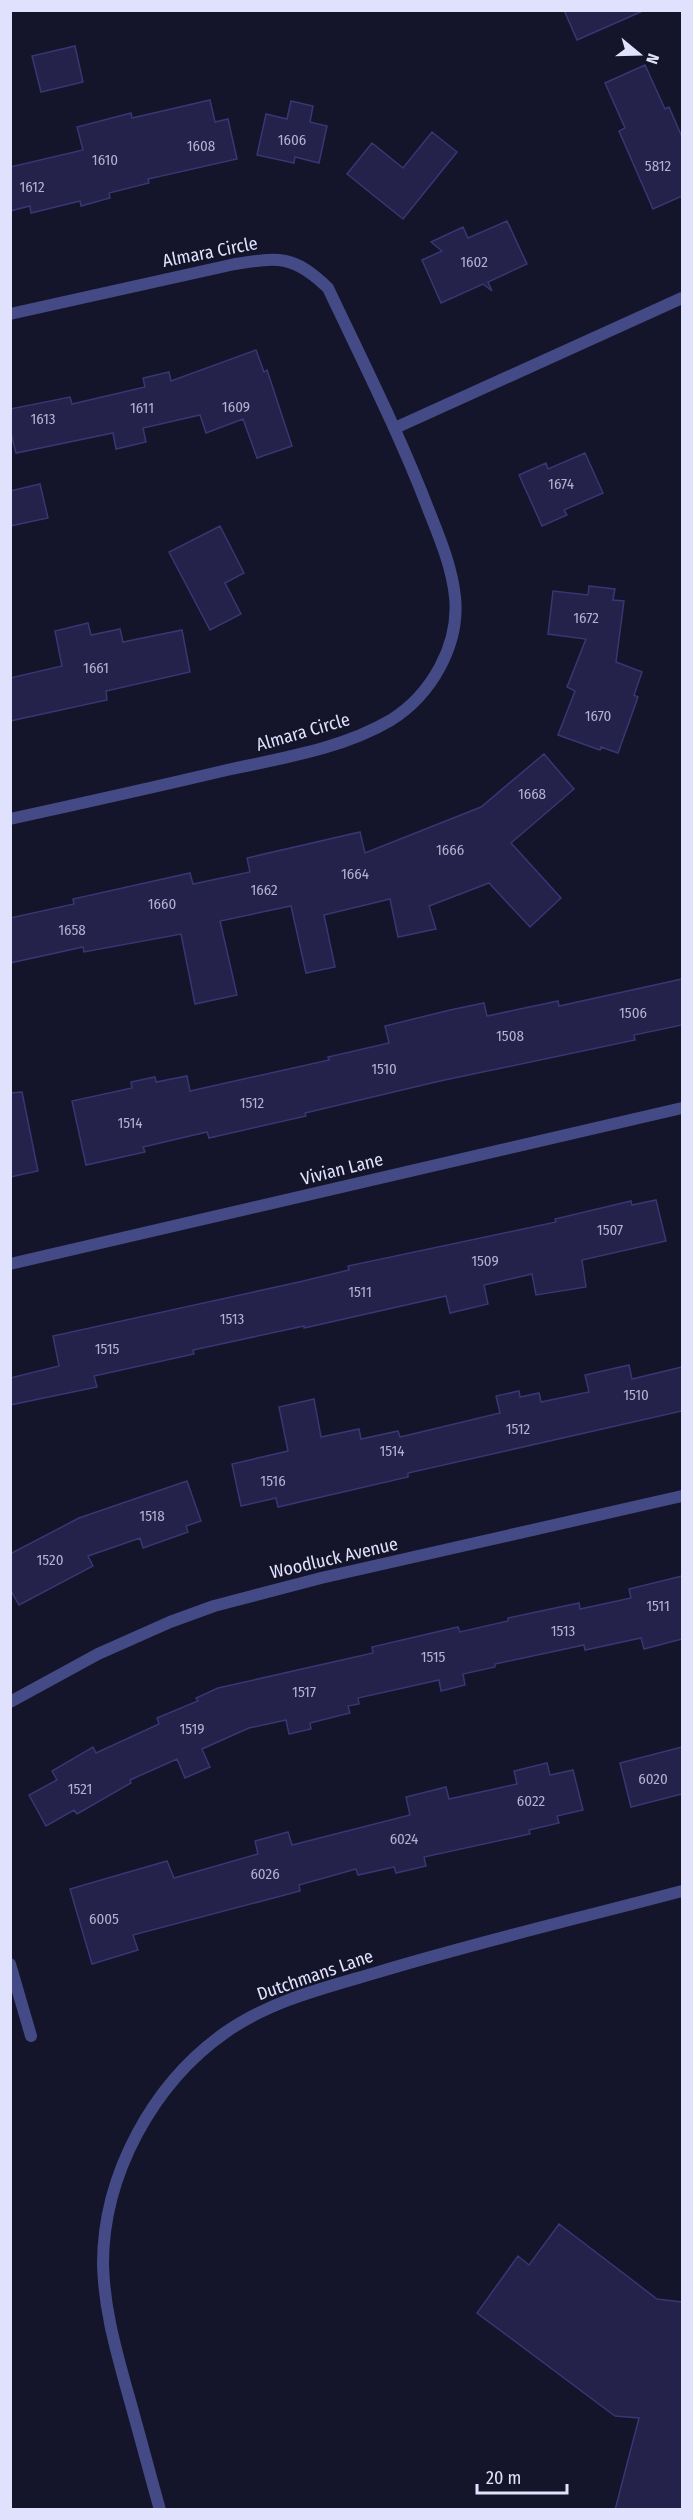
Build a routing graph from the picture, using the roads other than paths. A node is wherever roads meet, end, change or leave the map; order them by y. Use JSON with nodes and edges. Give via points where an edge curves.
{"nodes":[{"id":1,"x":682,"y":298,"type":"edge"},
{"id":2,"x":10,"y":314,"type":"edge"},
{"id":3,"x":395,"y":428,"type":"junction"},
{"id":4,"x":10,"y":819,"type":"edge"},
{"id":5,"x":682,"y":1108,"type":"edge"},
{"id":6,"x":10,"y":1264,"type":"edge"},
{"id":7,"x":682,"y":1496,"type":"edge"},
{"id":8,"x":10,"y":1702,"type":"edge"},
{"id":9,"x":682,"y":1892,"type":"edge"},
{"id":10,"x":10,"y":1964,"type":"edge"},
{"id":11,"x":31,"y":2036,"type":"dead end"},
{"id":12,"x":160,"y":2510,"type":"edge"}],
"edges":[{"from":1,"to":3,"type":"street"},
{"from":2,"to":3,"type":"street","name":"Almara Circle","via":[[235,264],[272,258],[289,261],[312,273],[328,288]]},
{"from":3,"to":4,"type":"street","name":"Almara Circle","via":[[448,562],[455,598],[451,638],[438,671],[424,691],[391,719],[332,745]]},
{"from":5,"to":6,"type":"street","name":"Vivian Lane"},
{"from":7,"to":8,"type":"street","name":"Woodluck Avenue","via":[[214,1606],[98,1653]]},
{"from":9,"to":12,"type":"street","name":"Dutchmans Lane","via":[[414,1961],[306,1994],[254,2015],[226,2032],[184,2068],[141,2126],[125,2159],[113,2193],[103,2262],[110,2330]]},
{"from":10,"to":11,"type":"street"}]}
